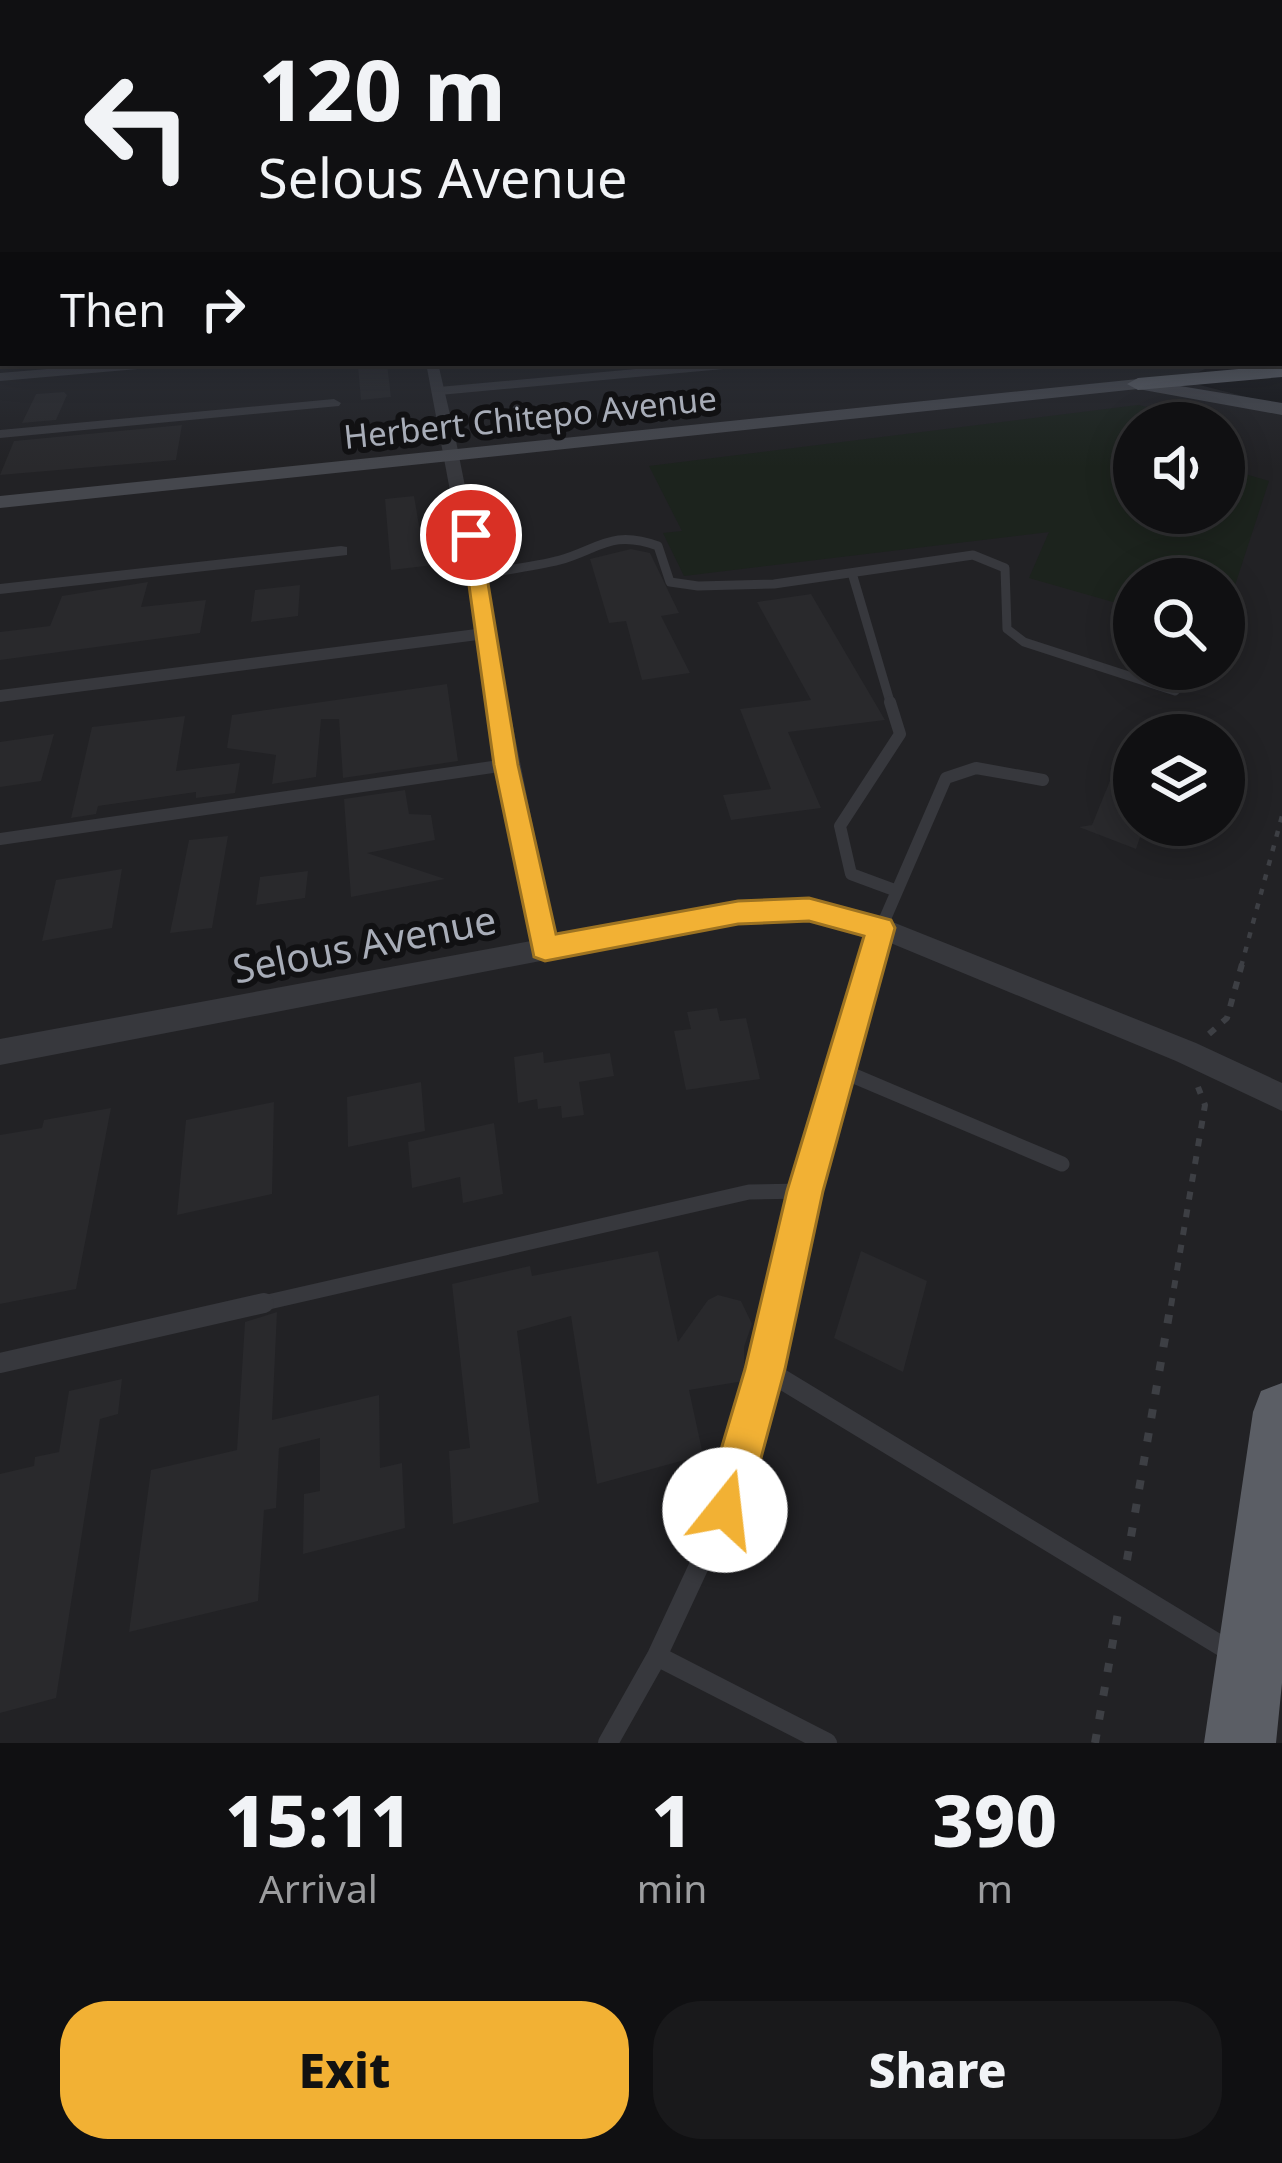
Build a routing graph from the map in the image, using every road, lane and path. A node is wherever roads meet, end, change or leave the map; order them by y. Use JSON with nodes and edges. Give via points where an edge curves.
{"nodes":[{"id":1,"x":126,"y":366,"type":"edge"},
{"id":2,"x":433,"y":366,"type":"edge"},
{"id":3,"x":712,"y":366,"type":"edge"},
{"id":4,"x":1282,"y":371,"type":"edge"},
{"id":5,"x":0,"y":377,"type":"edge"},
{"id":6,"x":1138,"y":383,"type":"junction"},
{"id":7,"x":439,"y":391,"type":"junction"},
{"id":8,"x":334,"y":403,"type":"dead end"},
{"id":9,"x":1282,"y":409,"type":"edge"},
{"id":10,"x":0,"y":434,"type":"edge"},
{"id":11,"x":452,"y":455,"type":"junction"},
{"id":12,"x":0,"y":502,"type":"edge"},
{"id":13,"x":340,"y":550,"type":"dead end"},
{"id":14,"x":852,"y":573,"type":"junction"},
{"id":15,"x":476,"y":575,"type":"junction"},
{"id":16,"x":0,"y":589,"type":"edge"},
{"id":17,"x":484,"y":634,"type":"junction"},
{"id":18,"x":1175,"y":691,"type":"dead end"},
{"id":19,"x":0,"y":696,"type":"edge"},
{"id":20,"x":506,"y":765,"type":"junction"},
{"id":21,"x":1042,"y":780,"type":"dead end"},
{"id":22,"x":1282,"y":816,"type":"edge"},
{"id":23,"x":0,"y":838,"type":"edge"},
{"id":24,"x":897,"y":891,"type":"junction"},
{"id":25,"x":880,"y":928,"type":"junction"},
{"id":26,"x":545,"y":949,"type":"junction"},
{"id":27,"x":0,"y":1052,"type":"edge"},
{"id":28,"x":1196,"y":1057,"type":"junction"},
{"id":29,"x":840,"y":1070,"type":"junction"},
{"id":30,"x":1282,"y":1097,"type":"edge"},
{"id":31,"x":1063,"y":1164,"type":"dead end"},
{"id":32,"x":805,"y":1191,"type":"junction"},
{"id":33,"x":0,"y":1363,"type":"edge"},
{"id":34,"x":765,"y":1369,"type":"junction"},
{"id":35,"x":1282,"y":1412,"type":"edge"},
{"id":36,"x":1123,"y":1586,"type":"junction"},
{"id":37,"x":657,"y":1656,"type":"junction"},
{"id":38,"x":1250,"y":1663,"type":"junction"},
{"id":39,"x":608,"y":1743,"type":"edge"},
{"id":40,"x":827,"y":1743,"type":"edge"},
{"id":41,"x":1095,"y":1743,"type":"edge"},
{"id":42,"x":1240,"y":1743,"type":"edge"}],
"edges":[{"from":1,"to":5,"type":"street"},
{"from":2,"to":7,"type":"street"},
{"from":3,"to":7,"type":"lane"},
{"from":4,"to":6,"type":"highway"},
{"from":6,"to":9,"type":"main road","name":"Herbert Chitepo Avenue"},
{"from":6,"to":11,"type":"main road","name":"Herbert Chitepo Avenue"},
{"from":7,"to":11,"type":"street"},
{"from":8,"to":10,"type":"street"},
{"from":11,"to":12,"type":"main road","name":"Herbert Chitepo Avenue"},
{"from":11,"to":15,"type":"street"},
{"from":13,"to":16,"type":"street"},
{"from":14,"to":15,"type":"lane","via":[[686,587],[670,582],[658,546],[637,538]]},
{"from":14,"to":18,"type":"lane","via":[[992,559],[1005,568],[1006,628],[1024,642]]},
{"from":14,"to":24,"type":"lane","via":[[900,734],[840,826],[851,874]]},
{"from":15,"to":17,"type":"street"},
{"from":17,"to":19,"type":"street"},
{"from":17,"to":20,"type":"street"},
{"from":20,"to":23,"type":"lane"},
{"from":20,"to":26,"type":"street"},
{"from":21,"to":24,"type":"lane","via":[[976,768],[946,778]]},
{"from":22,"to":28,"type":"path","via":[[1227,1018],[1199,1042]]},
{"from":24,"to":25,"type":"lane"},
{"from":25,"to":26,"type":"street","name":"Selous Avenue","via":[[809,909],[738,913]]},
{"from":25,"to":28,"type":"street","name":"Selous Avenue"},
{"from":25,"to":29,"type":"lane"},
{"from":26,"to":27,"type":"street","name":"Selous Avenue"},
{"from":28,"to":30,"type":"street","name":"Selous Avenue"},
{"from":28,"to":36,"type":"path","via":[[1204,1105]]},
{"from":29,"to":31,"type":"lane"},
{"from":29,"to":32,"type":"lane"},
{"from":32,"to":33,"type":"lane","via":[[749,1192]]},
{"from":32,"to":34,"type":"lane"},
{"from":34,"to":36,"type":"lane"},
{"from":34,"to":37,"type":"lane","via":[[725,1510]]},
{"from":35,"to":38,"type":"highway"},
{"from":36,"to":38,"type":"lane"},
{"from":36,"to":41,"type":"path"},
{"from":37,"to":39,"type":"lane"},
{"from":37,"to":40,"type":"lane"},
{"from":38,"to":42,"type":"highway"}]}
